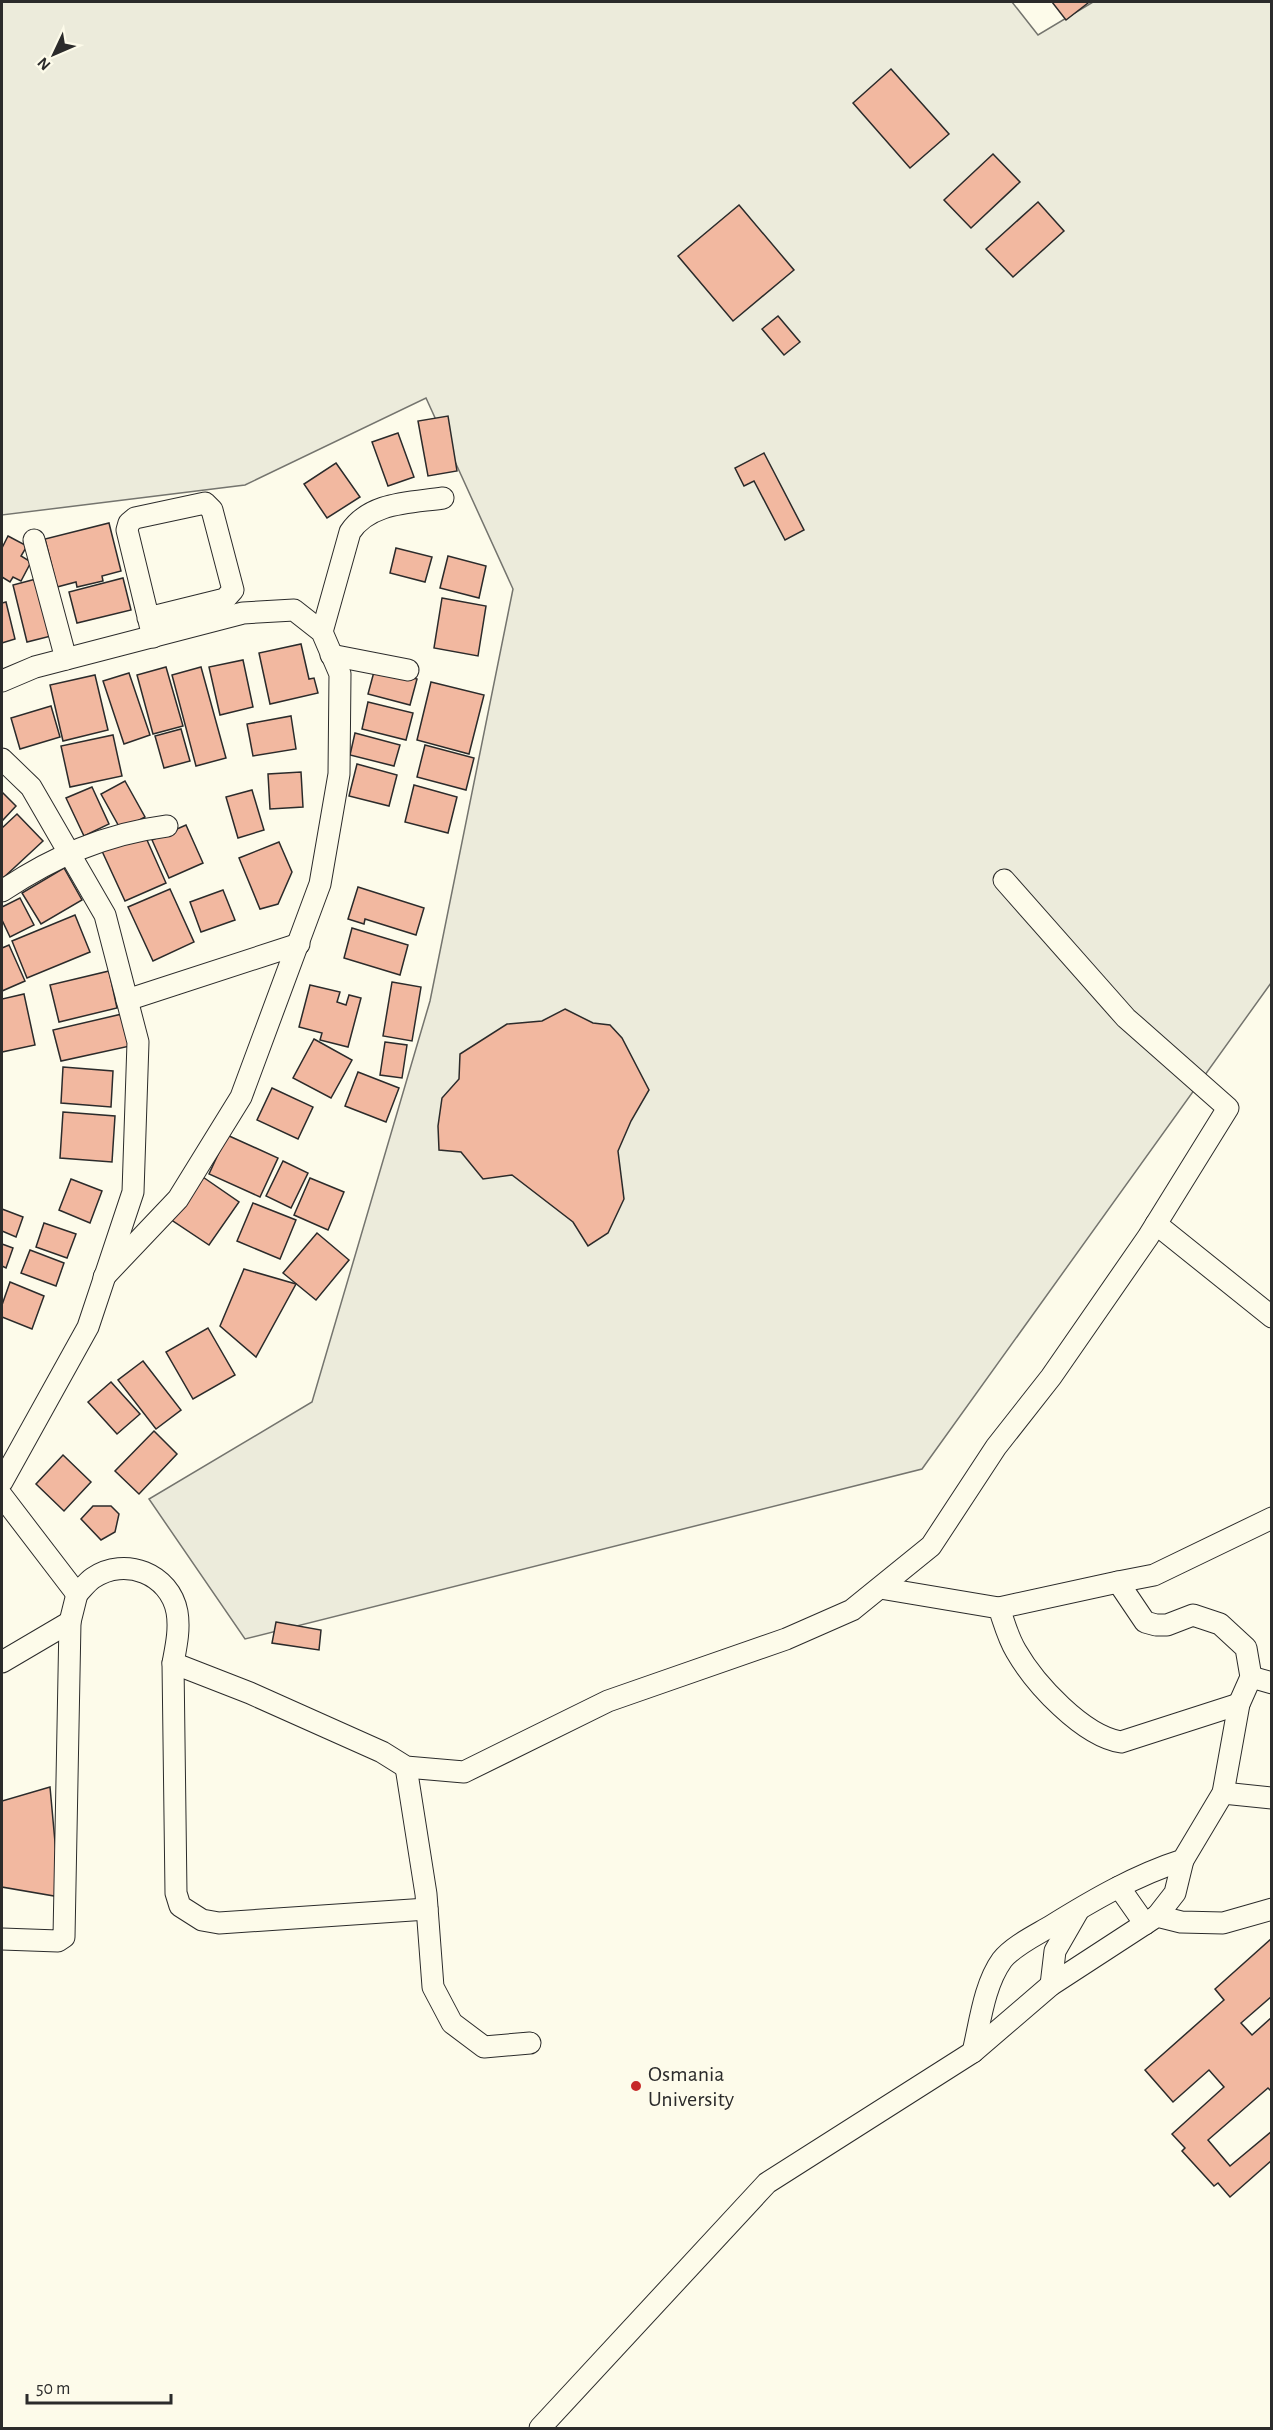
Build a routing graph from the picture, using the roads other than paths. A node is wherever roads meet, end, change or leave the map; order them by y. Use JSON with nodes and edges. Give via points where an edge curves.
{"nodes":[{"id":1,"x":443,"y":498,"type":"dead end"},
{"id":2,"x":34,"y":540,"type":"dead end"},
{"id":3,"x":150,"y":627,"type":"junction"},
{"id":4,"x":322,"y":632,"type":"junction"},
{"id":5,"x":331,"y":655,"type":"junction"},
{"id":6,"x":66,"y":659,"type":"junction"},
{"id":7,"x":408,"y":670,"type":"dead end"},
{"id":8,"x":2,"y":681,"type":"edge"},
{"id":9,"x":2,"y":759,"type":"edge"},
{"id":10,"x":167,"y":826,"type":"dead end"},
{"id":11,"x":69,"y":852,"type":"junction"},
{"id":12,"x":1004,"y":880,"type":"dead end"},
{"id":13,"x":2,"y":891,"type":"edge"},
{"id":14,"x":299,"y":944,"type":"junction"},
{"id":15,"x":127,"y":1000,"type":"junction"},
{"id":16,"x":1156,"y":1224,"type":"junction"},
{"id":17,"x":104,"y":1277,"type":"junction"},
{"id":18,"x":1272,"y":1317,"type":"edge"},
{"id":19,"x":2,"y":1482,"type":"edge"},
{"id":20,"x":2,"y":1496,"type":"edge"},
{"id":21,"x":1271,"y":1521,"type":"edge"},
{"id":22,"x":1118,"y":1582,"type":"junction"},
{"id":23,"x":880,"y":1588,"type":"junction"},
{"id":24,"x":77,"y":1594,"type":"junction"},
{"id":25,"x":999,"y":1608,"type":"junction"},
{"id":26,"x":69,"y":1622,"type":"junction"},
{"id":27,"x":2,"y":1662,"type":"edge"},
{"id":28,"x":173,"y":1663,"type":"junction"},
{"id":29,"x":1251,"y":1677,"type":"junction"},
{"id":30,"x":1272,"y":1683,"type":"edge"},
{"id":31,"x":1239,"y":1704,"type":"junction"},
{"id":32,"x":406,"y":1767,"type":"junction"},
{"id":33,"x":1223,"y":1793,"type":"junction"},
{"id":34,"x":1272,"y":1798,"type":"edge"},
{"id":35,"x":1183,"y":1860,"type":"junction"},
{"id":36,"x":1119,"y":1887,"type":"junction"},
{"id":37,"x":427,"y":1909,"type":"junction"},
{"id":38,"x":1079,"y":1909,"type":"junction"},
{"id":39,"x":1272,"y":1909,"type":"edge"},
{"id":40,"x":1151,"y":1920,"type":"junction"},
{"id":41,"x":2,"y":1939,"type":"edge"},
{"id":42,"x":1051,"y":1985,"type":"junction"},
{"id":43,"x":530,"y":2043,"type":"dead end"},
{"id":44,"x":973,"y":2052,"type":"junction"},
{"id":45,"x":540,"y":2428,"type":"edge"}],
"edges":[{"from":1,"to":4,"type":"street","via":[[374,509],[359,518],[350,532]]},
{"from":2,"to":6,"type":"street"},
{"from":3,"to":3,"type":"street","via":[[127,530],[129,523],[135,518],[205,503],[212,510],[231,595]]},
{"from":3,"to":4,"type":"street","via":[[294,610]]},
{"from":3,"to":6,"type":"street"},
{"from":4,"to":5,"type":"street"},
{"from":5,"to":7,"type":"street"},
{"from":5,"to":14,"type":"street","via":[[340,674],[339,774],[320,884]]},
{"from":6,"to":8,"type":"street"},
{"from":9,"to":11,"type":"street","via":[[31,787]]},
{"from":10,"to":11,"type":"street","via":[[128,831]]},
{"from":11,"to":13,"type":"street"},
{"from":11,"to":15,"type":"street","via":[[105,915]]},
{"from":12,"to":16,"type":"street","via":[[1126,1018],[1228,1108]]},
{"from":14,"to":15,"type":"street"},
{"from":14,"to":17,"type":"street","via":[[241,1097],[178,1200]]},
{"from":15,"to":17,"type":"street","via":[[138,1042],[133,1192]]},
{"from":16,"to":18,"type":"street"},
{"from":16,"to":23,"type":"street","via":[[931,1546]]},
{"from":17,"to":19,"type":"street","via":[[88,1327]]},
{"from":20,"to":24,"type":"street"},
{"from":21,"to":22,"type":"street","via":[[1154,1575]]},
{"from":22,"to":25,"type":"street"},
{"from":22,"to":29,"type":"street","via":[[1145,1622],[1167,1625],[1193,1615],[1220,1624],[1246,1648]]},
{"from":23,"to":25,"type":"street"},
{"from":23,"to":32,"type":"street","via":[[852,1610],[786,1639],[608,1701],[464,1772]]},
{"from":24,"to":26,"type":"street"},
{"from":24,"to":28,"type":"street","via":[[94,1577],[119,1569],[143,1570],[163,1584],[177,1610]]},
{"from":25,"to":31,"type":"street","via":[[1015,1649],[1030,1672],[1088,1729],[1106,1739],[1121,1742]]},
{"from":26,"to":27,"type":"street"},
{"from":26,"to":41,"type":"street","via":[[64,1937],[58,1941]]},
{"from":28,"to":32,"type":"street","via":[[362,1743]]},
{"from":28,"to":37,"type":"street","via":[[176,1893],[180,1906],[202,1920],[219,1923]]},
{"from":29,"to":30,"type":"street"},
{"from":29,"to":31,"type":"street"},
{"from":31,"to":33,"type":"street"},
{"from":32,"to":37,"type":"street"},
{"from":33,"to":34,"type":"street"},
{"from":33,"to":35,"type":"street"},
{"from":35,"to":36,"type":"street"},
{"from":35,"to":40,"type":"street","via":[[1175,1893]]},
{"from":36,"to":38,"type":"street"},
{"from":36,"to":40,"type":"street"},
{"from":37,"to":43,"type":"street","via":[[433,1987],[452,2023],[484,2047]]},
{"from":38,"to":42,"type":"street","via":[[1055,1951]]},
{"from":38,"to":44,"type":"street","via":[[1030,1938],[1003,1960],[988,1991]]},
{"from":39,"to":40,"type":"street","via":[[1222,1923]]},
{"from":40,"to":42,"type":"street"},
{"from":42,"to":44,"type":"street"},
{"from":44,"to":45,"type":"street","via":[[767,2183]]}]}
